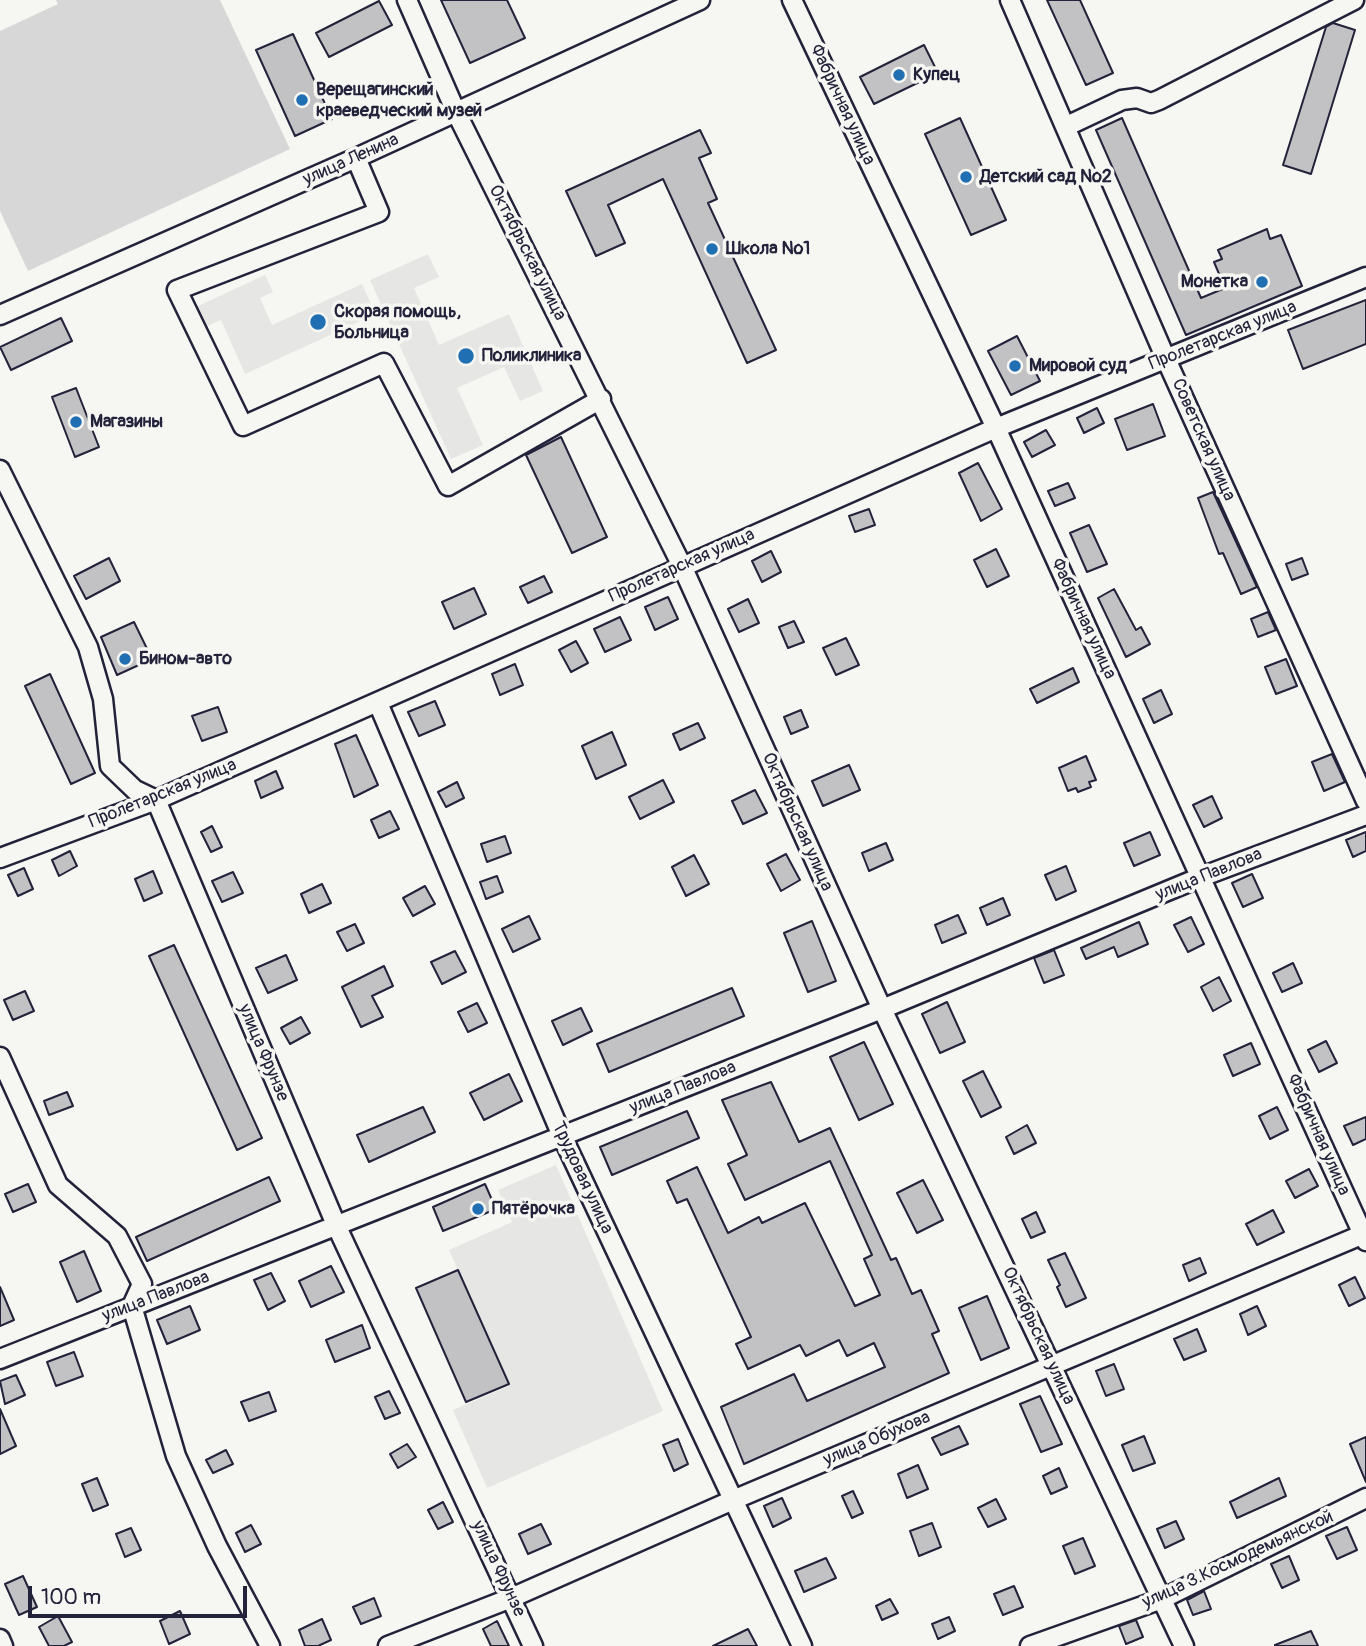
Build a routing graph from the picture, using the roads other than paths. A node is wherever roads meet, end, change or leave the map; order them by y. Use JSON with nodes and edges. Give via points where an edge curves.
{"nodes":[{"id":1,"x":407,"y":0,"type":"edge"},
{"id":2,"x":700,"y":0,"type":"edge"},
{"id":3,"x":792,"y":0,"type":"edge"},
{"id":4,"x":1010,"y":0,"type":"edge"},
{"id":5,"x":1354,"y":0,"type":"edge"},
{"id":6,"x":456,"y":112,"type":"junction"},
{"id":7,"x":1067,"y":126,"type":"junction"},
{"id":8,"x":356,"y":158,"type":"junction"},
{"id":9,"x":1366,"y":278,"type":"edge"},
{"id":10,"x":0,"y":314,"type":"edge"},
{"id":11,"x":1166,"y":359,"type":"junction"},
{"id":12,"x":601,"y":399,"type":"junction"},
{"id":13,"x":996,"y":428,"type":"junction"},
{"id":14,"x":0,"y":470,"type":"edge"},
{"id":15,"x":682,"y":566,"type":"junction"},
{"id":16,"x":378,"y":702,"type":"junction"},
{"id":17,"x":156,"y":800,"type":"junction"},
{"id":18,"x":1366,"y":802,"type":"edge"},
{"id":19,"x":1366,"y":815,"type":"edge"},
{"id":20,"x":0,"y":859,"type":"edge"},
{"id":21,"x":1201,"y":877,"type":"junction"},
{"id":22,"x":882,"y":1009,"type":"junction"},
{"id":23,"x":0,"y":1057,"type":"edge"},
{"id":24,"x":562,"y":1136,"type":"junction"},
{"id":25,"x":337,"y":1227,"type":"junction"},
{"id":26,"x":1365,"y":1236,"type":"edge"},
{"id":27,"x":132,"y":1306,"type":"junction"},
{"id":28,"x":0,"y":1359,"type":"edge"},
{"id":29,"x":1052,"y":1366,"type":"junction"},
{"id":30,"x":1366,"y":1498,"type":"edge"},
{"id":31,"x":733,"y":1500,"type":"junction"},
{"id":32,"x":511,"y":1598,"type":"junction"},
{"id":33,"x":1162,"y":1599,"type":"junction"},
{"id":34,"x":0,"y":1639,"type":"edge"},
{"id":35,"x":3,"y":1646,"type":"edge"},
{"id":36,"x":270,"y":1646,"type":"edge"},
{"id":37,"x":388,"y":1646,"type":"edge"},
{"id":38,"x":533,"y":1646,"type":"edge"},
{"id":39,"x":802,"y":1646,"type":"edge"},
{"id":40,"x":1030,"y":1646,"type":"edge"},
{"id":41,"x":1184,"y":1646,"type":"edge"}],
"edges":[{"from":1,"to":6,"type":"street","name":"Октябрьская улица"},
{"from":2,"to":6,"type":"street","name":"улица Ленина"},
{"from":3,"to":13,"type":"street","name":"Фабричная улица"},
{"from":4,"to":7,"type":"street","name":"Советская улица"},
{"from":5,"to":7,"type":"street","via":[[1159,100],[1122,100]]},
{"from":6,"to":8,"type":"street","name":"улица Ленина"},
{"from":6,"to":12,"type":"street","name":"Октябрьская улица"},
{"from":7,"to":11,"type":"street","name":"Советская улица"},
{"from":8,"to":10,"type":"street","name":"улица Ленина"},
{"from":8,"to":12,"type":"street","via":[[379,212],[177,290],[243,426],[384,363],[448,486]]},
{"from":9,"to":11,"type":"street","name":"Пролетарская улица"},
{"from":11,"to":13,"type":"street","name":"Пролетарская улица"},
{"from":11,"to":18,"type":"street","name":"Советская улица"},
{"from":12,"to":15,"type":"street","name":"Октябрьская улица"},
{"from":13,"to":15,"type":"street","name":"Пролетарская улица"},
{"from":13,"to":21,"type":"street","name":"Фабричная улица"},
{"from":14,"to":17,"type":"street","via":[[88,647],[103,699],[110,766],[135,790]]},
{"from":15,"to":16,"type":"street","name":"Пролетарская улица"},
{"from":15,"to":22,"type":"street","name":"Октябрьская улица"},
{"from":16,"to":17,"type":"street","name":"Пролетарская улица"},
{"from":16,"to":24,"type":"street","name":"Трудовая улица"},
{"from":17,"to":20,"type":"street","name":"Пролетарская улица"},
{"from":17,"to":25,"type":"street","name":"улица Фрунзе"},
{"from":19,"to":21,"type":"street","name":"улица Павлова"},
{"from":21,"to":22,"type":"street","name":"улица Павлова"},
{"from":21,"to":26,"type":"street","name":"Фабричная улица"},
{"from":22,"to":24,"type":"street","name":"улица Павлова"},
{"from":22,"to":29,"type":"street","name":"Октябрьская улица"},
{"from":23,"to":27,"type":"street","via":[[58,1185],[117,1236],[142,1284]]},
{"from":24,"to":25,"type":"street","name":"улица Павлова"},
{"from":24,"to":31,"type":"street","name":"Трудовая улица"},
{"from":25,"to":27,"type":"street","name":"улица Павлова"},
{"from":25,"to":32,"type":"street","name":"улица Фрунзе"},
{"from":26,"to":29,"type":"street","name":"улица Обухова"},
{"from":27,"to":28,"type":"street","name":"улица Павлова"},
{"from":27,"to":36,"type":"street","via":[[176,1456]]},
{"from":29,"to":31,"type":"street","name":"улица Обухова"},
{"from":29,"to":33,"type":"street","name":"Октябрьская улица"},
{"from":30,"to":33,"type":"street","name":"улица З.Космодемьянской"},
{"from":31,"to":32,"type":"street","name":"улица Обухова"},
{"from":31,"to":39,"type":"street","name":"Трудовая улица"},
{"from":32,"to":37,"type":"street","name":"улица Обухова"},
{"from":32,"to":38,"type":"street","name":"улица Фрунзе"},
{"from":33,"to":40,"type":"street","name":"улица З.Космодемьянской"},
{"from":33,"to":41,"type":"street","name":"Октябрьская улица"},
{"from":34,"to":35,"type":"street"}]}
